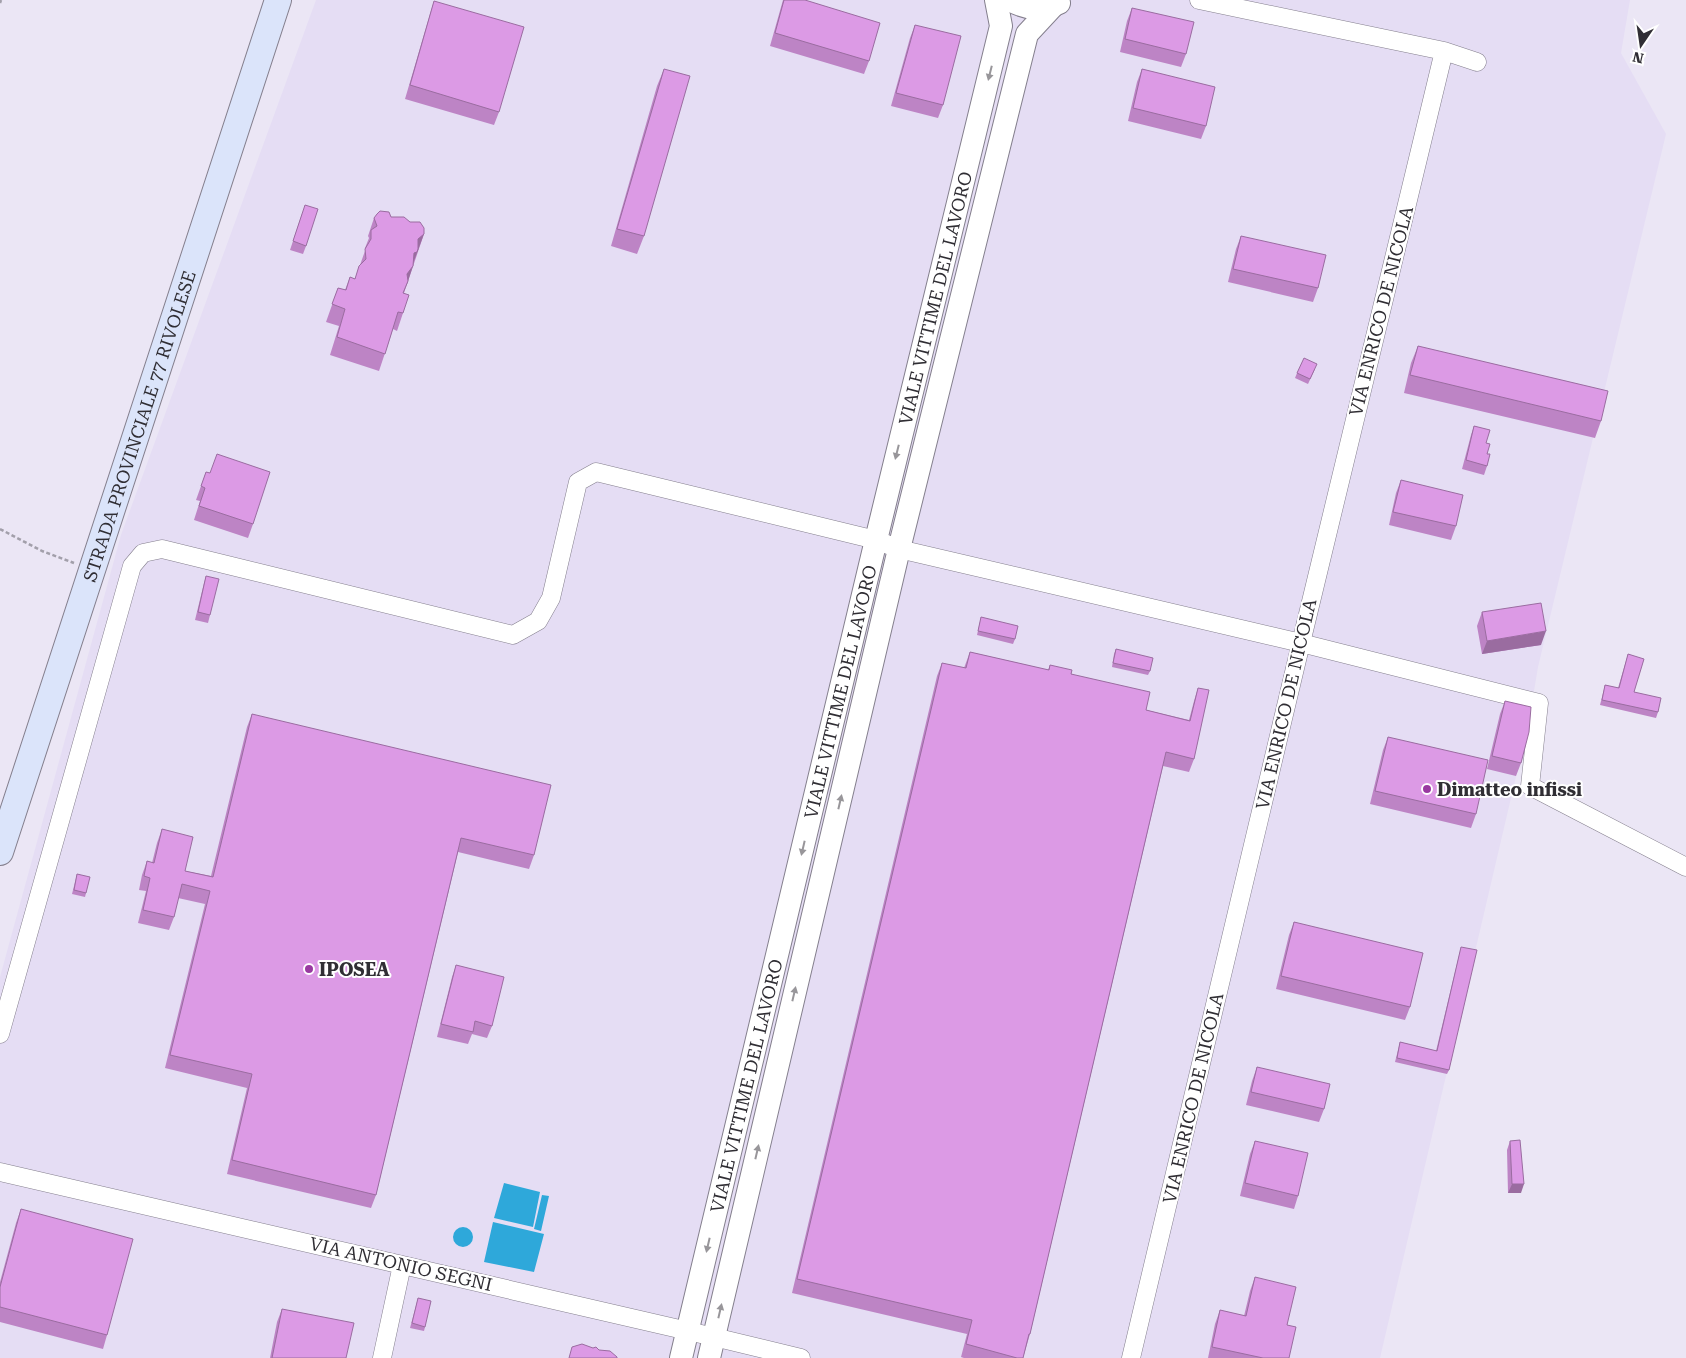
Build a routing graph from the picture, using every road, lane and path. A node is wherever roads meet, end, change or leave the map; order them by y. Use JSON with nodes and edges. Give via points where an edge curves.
{"nodes":[{"id":1,"x":278,"y":0,"type":"edge"},
{"id":2,"x":996,"y":0,"type":"edge"},
{"id":3,"x":1010,"y":0,"type":"edge"},
{"id":4,"x":1199,"y":0,"type":"edge"},
{"id":5,"x":1058,"y":3,"type":"edge"},
{"id":6,"x":1444,"y":51,"type":"junction"},
{"id":7,"x":1477,"y":62,"type":"dead end"},
{"id":8,"x":0,"y":529,"type":"edge"},
{"id":9,"x":876,"y":540,"type":"junction"},
{"id":10,"x":899,"y":549,"type":"junction"},
{"id":11,"x":91,"y":571,"type":"junction"},
{"id":12,"x":1301,"y":643,"type":"junction"},
{"id":13,"x":0,"y":852,"type":"edge"},
{"id":14,"x":1686,"y":867,"type":"edge"},
{"id":15,"x":0,"y":1034,"type":"edge"},
{"id":16,"x":0,"y":1172,"type":"edge"},
{"id":17,"x":402,"y":1265,"type":"junction"},
{"id":18,"x":688,"y":1330,"type":"junction"},
{"id":19,"x":711,"y":1347,"type":"edge"},
{"id":20,"x":382,"y":1358,"type":"edge"},
{"id":21,"x":681,"y":1358,"type":"edge"},
{"id":22,"x":801,"y":1358,"type":"edge"},
{"id":23,"x":1131,"y":1358,"type":"edge"}],
"edges":[{"from":1,"to":11,"type":"main road","name":"STRADA PROVINCIALE 77 RIVOLESE"},
{"from":2,"to":9,"type":"street","name":"VIALE VITTIME DEL LAVORO","one_way":true,"via":[[1001,26]]},
{"from":3,"to":5,"type":"street","via":[[1036,8]]},
{"from":4,"to":6,"type":"street"},
{"from":5,"to":10,"type":"street","name":"VIALE VITTIME DEL LAVORO","via":[[1027,34]]},
{"from":6,"to":7,"type":"street"},
{"from":6,"to":12,"type":"street","name":"VIA ENRICO DE NICOLA"},
{"from":8,"to":11,"type":"path"},
{"from":9,"to":10,"type":"street"},
{"from":9,"to":15,"type":"street","via":[[596,472],[578,482],[551,598],[538,621],[513,635],[162,549],[143,553],[132,566]]},
{"from":9,"to":18,"type":"street","name":"VIALE VITTIME DEL LAVORO","one_way":true},
{"from":10,"to":12,"type":"street"},
{"from":19,"to":10,"type":"street","name":"VIALE VITTIME DEL LAVORO","one_way":true},
{"from":11,"to":13,"type":"main road","name":"STRADA PROVINCIALE 77 RIVOLESE"},
{"from":12,"to":14,"type":"street","via":[[1539,703],[1530,786]]},
{"from":12,"to":23,"type":"street","name":"VIA ENRICO DE NICOLA"},
{"from":16,"to":17,"type":"street","name":"VIA ANTONIO SEGNI"},
{"from":17,"to":18,"type":"street","name":"VIA ANTONIO SEGNI"},
{"from":17,"to":20,"type":"street"},
{"from":18,"to":19,"type":"street","name":"VIA ANTONIO SEGNI"},
{"from":18,"to":21,"type":"street","name":"VIALE VITTIME DEL LAVORO"},
{"from":19,"to":22,"type":"street","name":"VIA ANTONIO SEGNI"}]}
